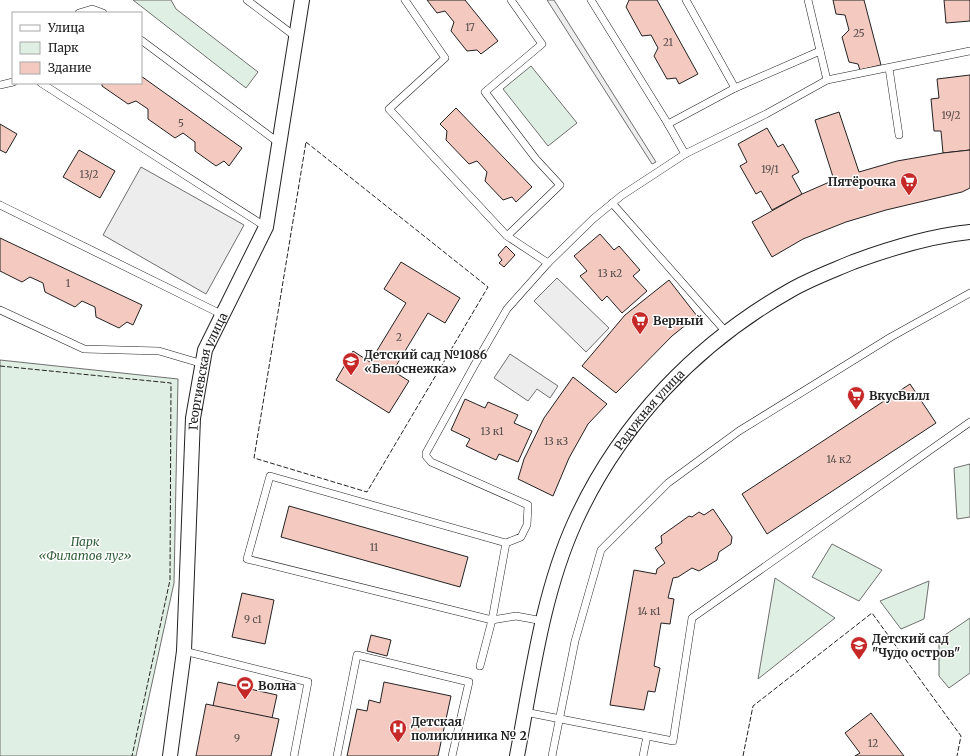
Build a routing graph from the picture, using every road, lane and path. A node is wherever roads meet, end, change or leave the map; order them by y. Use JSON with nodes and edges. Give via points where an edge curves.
{"nodes":[{"id":1,"x":247,"y":0,"type":"edge"},
{"id":2,"x":302,"y":0,"type":"edge"},
{"id":3,"x":405,"y":0,"type":"edge"},
{"id":4,"x":511,"y":0,"type":"edge"},
{"id":5,"x":591,"y":0,"type":"edge"},
{"id":6,"x":686,"y":0,"type":"edge"},
{"id":7,"x":808,"y":0,"type":"edge"},
{"id":8,"x":82,"y":12,"type":"edge"},
{"id":9,"x":100,"y":12,"type":"edge"},
{"id":10,"x":296,"y":37,"type":"junction"},
{"id":11,"x":142,"y":41,"type":"edge"},
{"id":12,"x":820,"y":51,"type":"junction"},
{"id":13,"x":970,"y":51,"type":"edge"},
{"id":14,"x":889,"y":68,"type":"junction"},
{"id":15,"x":826,"y":80,"type":"junction"},
{"id":16,"x":12,"y":82,"type":"edge"},
{"id":17,"x":43,"y":84,"type":"edge"},
{"id":18,"x":0,"y":85,"type":"edge"},
{"id":19,"x":735,"y":88,"type":"junction"},
{"id":20,"x":668,"y":124,"type":"junction"},
{"id":21,"x":899,"y":135,"type":"dead end"},
{"id":22,"x":279,"y":143,"type":"junction"},
{"id":23,"x":685,"y":154,"type":"junction"},
{"id":24,"x":612,"y":203,"type":"junction"},
{"id":25,"x":0,"y":205,"type":"edge"},
{"id":26,"x":266,"y":227,"type":"junction"},
{"id":27,"x":970,"y":232,"type":"edge"},
{"id":28,"x":507,"y":236,"type":"junction"},
{"id":29,"x":548,"y":263,"type":"junction"},
{"id":30,"x":970,"y":293,"type":"edge"},
{"id":31,"x":0,"y":310,"type":"edge"},
{"id":32,"x":223,"y":315,"type":"junction"},
{"id":33,"x":726,"y":332,"type":"junction"},
{"id":34,"x":203,"y":364,"type":"junction"},
{"id":35,"x":970,"y":422,"type":"edge"},
{"id":36,"x":506,"y":543,"type":"junction"},
{"id":37,"x":492,"y":620,"type":"junction"},
{"id":38,"x":543,"y":621,"type":"junction"},
{"id":39,"x":184,"y":652,"type":"junction"},
{"id":40,"x":480,"y":666,"type":"dead end"},
{"id":41,"x":525,"y":712,"type":"junction"},
{"id":42,"x":560,"y":719,"type":"junction"},
{"id":43,"x":647,"y":736,"type":"junction"},
{"id":44,"x":170,"y":756,"type":"edge"},
{"id":45,"x":294,"y":756,"type":"edge"},
{"id":46,"x":337,"y":756,"type":"edge"},
{"id":47,"x":452,"y":756,"type":"edge"},
{"id":48,"x":517,"y":756,"type":"edge"},
{"id":49,"x":552,"y":756,"type":"edge"},
{"id":50,"x":644,"y":756,"type":"edge"}],
"edges":[{"from":1,"to":10,"type":"lane"},
{"from":2,"to":10,"type":"street","name":"Георгиевская улица"},
{"from":3,"to":28,"type":"lane","via":[[445,58],[389,109]]},
{"from":4,"to":28,"type":"lane","via":[[542,44],[485,92],[536,159],[560,185]]},
{"from":5,"to":20,"type":"lane"},
{"from":6,"to":19,"type":"lane"},
{"from":7,"to":12,"type":"lane"},
{"from":8,"to":9,"type":"lane","via":[[92,9]]},
{"from":10,"to":22,"type":"street","name":"Георгиевская улица"},
{"from":11,"to":22,"type":"lane"},
{"from":12,"to":15,"type":"lane"},
{"from":12,"to":19,"type":"lane"},
{"from":13,"to":14,"type":"lane"},
{"from":14,"to":15,"type":"lane"},
{"from":14,"to":21,"type":"lane"},
{"from":15,"to":23,"type":"lane","via":[[766,114]]},
{"from":16,"to":18,"type":"lane"},
{"from":17,"to":26,"type":"lane"},
{"from":19,"to":20,"type":"lane"},
{"from":20,"to":23,"type":"lane"},
{"from":22,"to":26,"type":"street","name":"Георгиевская улица"},
{"from":23,"to":24,"type":"lane"},
{"from":24,"to":29,"type":"lane"},
{"from":24,"to":33,"type":"lane"},
{"from":25,"to":32,"type":"lane"},
{"from":26,"to":32,"type":"street","name":"Георгиевская улица"},
{"from":27,"to":33,"type":"street","name":"Радужная улица","via":[[892,248],[836,269],[792,289]]},
{"from":28,"to":29,"type":"lane"},
{"from":29,"to":36,"type":"lane","via":[[502,316],[426,453],[431,462],[528,506],[527,525],[521,537]]},
{"from":30,"to":42,"type":"lane","via":[[891,337],[739,431],[668,483],[601,550],[575,641]]},
{"from":31,"to":34,"type":"lane","via":[[84,349],[159,351]]},
{"from":32,"to":34,"type":"street","name":"Георгиевская улица","via":[[205,350]]},
{"from":33,"to":38,"type":"street","name":"Радужная улица","via":[[696,357],[655,399],[611,456],[575,523],[557,570]]},
{"from":34,"to":39,"type":"street","name":"Георгиевская улица","via":[[194,418]]},
{"from":35,"to":43,"type":"lane","via":[[692,618],[673,741]]},
{"from":36,"to":37,"type":"lane"},
{"from":36,"to":37,"type":"lane","via":[[270,476],[247,559]]},
{"from":37,"to":38,"type":"lane","via":[[516,616]]},
{"from":37,"to":40,"type":"lane"},
{"from":38,"to":41,"type":"street","name":"Радужная улица"},
{"from":39,"to":44,"type":"street","name":"Георгиевская улица"},
{"from":39,"to":45,"type":"lane","via":[[308,682]]},
{"from":41,"to":42,"type":"lane"},
{"from":41,"to":48,"type":"street","name":"Радужная улица"},
{"from":42,"to":43,"type":"lane"},
{"from":42,"to":49,"type":"lane"},
{"from":43,"to":50,"type":"lane"},
{"from":46,"to":47,"type":"lane","via":[[357,655],[470,682]]}]}
